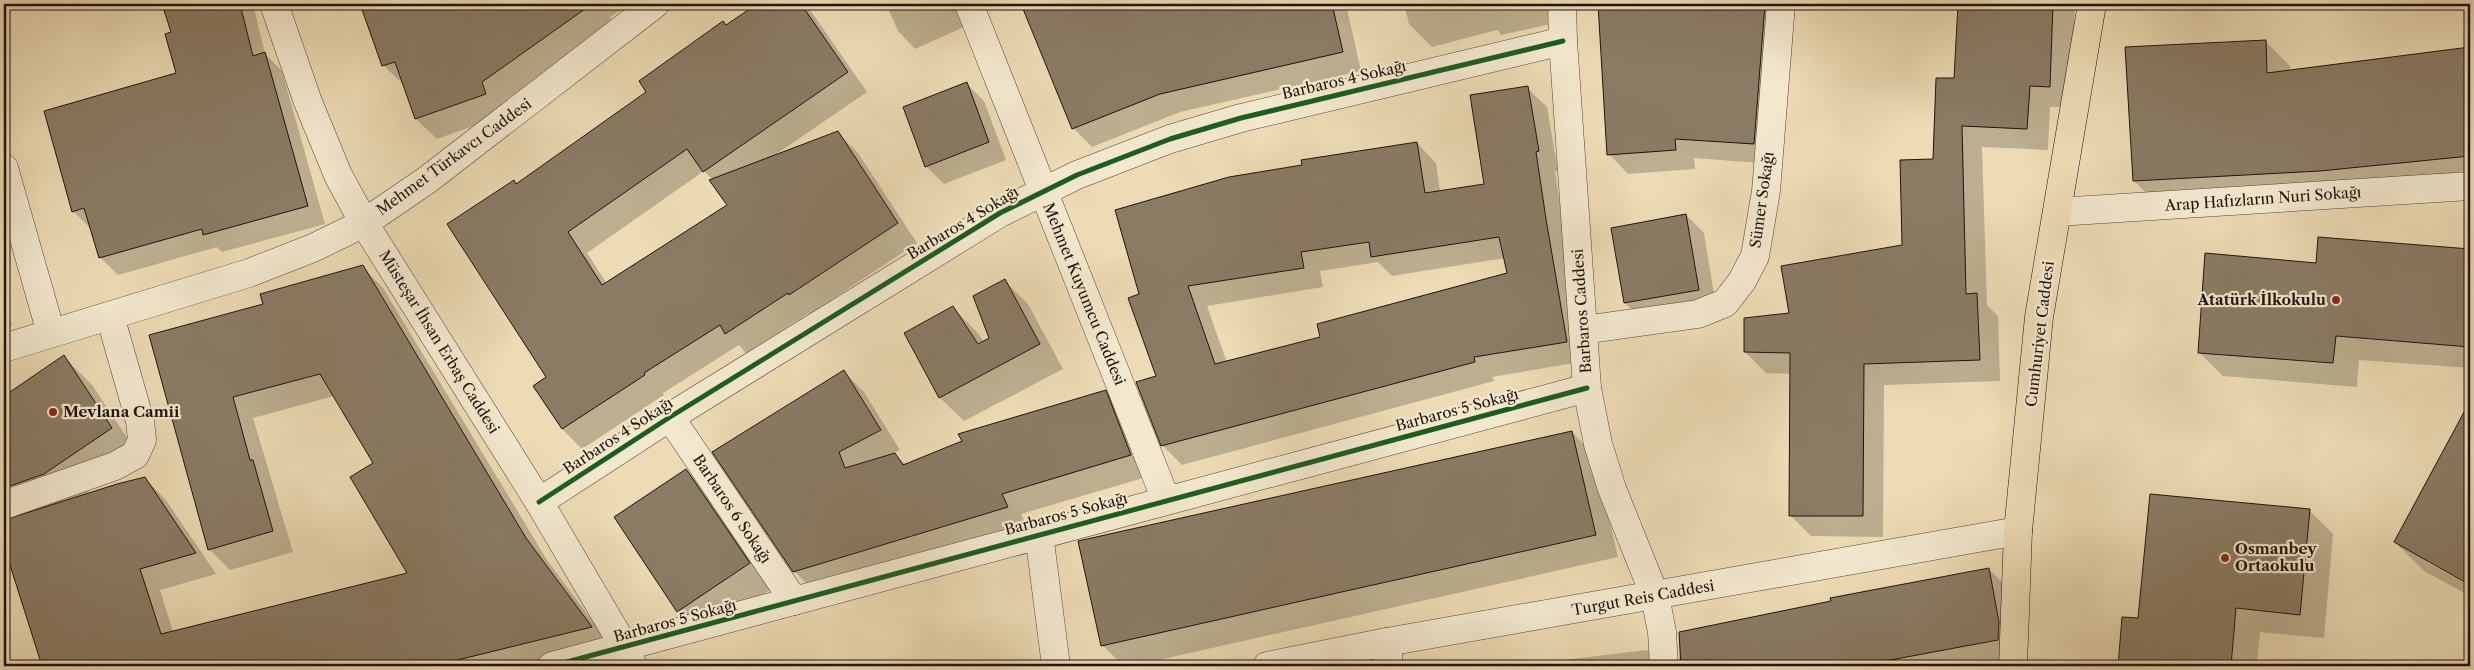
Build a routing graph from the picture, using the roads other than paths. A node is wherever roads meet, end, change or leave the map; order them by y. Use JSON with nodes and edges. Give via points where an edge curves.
{"nodes":[{"id":1,"x":274,"y":4,"type":"edge"},
{"id":2,"x":655,"y":4,"type":"edge"},
{"id":3,"x":970,"y":4,"type":"edge"},
{"id":4,"x":1562,"y":4,"type":"edge"},
{"id":5,"x":1781,"y":4,"type":"edge"},
{"id":6,"x":2092,"y":4,"type":"edge"},
{"id":7,"x":1563,"y":41,"type":"junction"},
{"id":8,"x":4,"y":168,"type":"edge"},
{"id":9,"x":2470,"y":186,"type":"edge"},
{"id":10,"x":1043,"y":190,"type":"junction"},
{"id":11,"x":2057,"y":212,"type":"junction"},
{"id":12,"x":364,"y":223,"type":"junction"},
{"id":13,"x":110,"y":316,"type":"junction"},
{"id":14,"x":1583,"y":330,"type":"junction"},
{"id":15,"x":51,"y":333,"type":"junction"},
{"id":16,"x":4,"y":348,"type":"edge"},
{"id":17,"x":1587,"y":388,"type":"junction"},
{"id":18,"x":670,"y":417,"type":"junction"},
{"id":19,"x":1166,"y":500,"type":"junction"},
{"id":20,"x":539,"y":502,"type":"junction"},
{"id":21,"x":4,"y":506,"type":"edge"},
{"id":22,"x":2018,"y":531,"type":"junction"},
{"id":23,"x":1039,"y":534,"type":"junction"},
{"id":24,"x":1655,"y":596,"type":"junction"},
{"id":25,"x":794,"y":601,"type":"junction"},
{"id":26,"x":1388,"y":654,"type":"edge"},
{"id":27,"x":629,"y":657,"type":"edge"},
{"id":28,"x":552,"y":666,"type":"edge"},
{"id":29,"x":1056,"y":666,"type":"edge"},
{"id":30,"x":1267,"y":666,"type":"edge"},
{"id":31,"x":1664,"y":666,"type":"edge"},
{"id":32,"x":2013,"y":666,"type":"edge"}],
"edges":[{"from":1,"to":12,"type":"street","name":"Müsteşar İhsan Erbaş Caddesi","via":[[308,102],[338,175]]},
{"from":2,"to":12,"type":"street","name":"Mehmet Türkavcı Caddesi","via":[[427,180]]},
{"from":3,"to":10,"type":"street","name":"Mehmet Kuyumcu Caddesi"},
{"from":4,"to":7,"type":"street","name":"Barbaros Caddesi"},
{"from":5,"to":14,"type":"street","name":"Sümer Sokağı","via":[[1766,191],[1755,256],[1742,281],[1725,303],[1698,314]]},
{"from":6,"to":11,"type":"main road","name":"Cumhuriyet Caddesi"},
{"from":7,"to":10,"type":"street","name":"Barbaros 4 Sokağı","via":[[1241,118],[1170,139]]},
{"from":7,"to":14,"type":"street","name":"Barbaros Caddesi"},
{"from":8,"to":15,"type":"street"},
{"from":9,"to":11,"type":"street","name":"Arap Hafızların Nuri Sokağı"},
{"from":10,"to":18,"type":"street","name":"Barbaros 4 Sokağı","via":[[1000,213]]},
{"from":10,"to":19,"type":"street","name":"Mehmet Kuyumcu Caddesi"},
{"from":11,"to":22,"type":"main road","name":"Cumhuriyet Caddesi","via":[[2039,317]]},
{"from":12,"to":13,"type":"street","name":"Mehmet Türkavcı Caddesi","via":[[313,248],[249,273]]},
{"from":12,"to":20,"type":"street","name":"Müsteşar İhsan Erbaş Caddesi"},
{"from":13,"to":15,"type":"street","name":"Mehmet Türkavcı Caddesi"},
{"from":13,"to":21,"type":"street","via":[[140,421],[142,440],[135,455],[115,466]]},
{"from":14,"to":17,"type":"street","name":"Barbaros Caddesi"},
{"from":15,"to":16,"type":"street","name":"Mehmet Türkavcı Caddesi"},
{"from":17,"to":19,"type":"street","name":"Barbaros 5 Sokağı"},
{"from":17,"to":24,"type":"street","name":"Barbaros Caddesi","via":[[1598,444]]},
{"from":18,"to":20,"type":"street","name":"Barbaros 4 Sokağı"},
{"from":18,"to":25,"type":"street","name":"Barbaros 6 Sokağı"},
{"from":19,"to":23,"type":"street","name":"Barbaros 5 Sokağı"},
{"from":20,"to":27,"type":"street","name":"Müsteşar İhsan Erbaş Caddesi"},
{"from":22,"to":24,"type":"street","name":"Turgut Reis Caddesi"},
{"from":22,"to":32,"type":"main road","name":"Cumhuriyet Caddesi"},
{"from":23,"to":25,"type":"street","name":"Barbaros 5 Sokağı"},
{"from":23,"to":29,"type":"street"},
{"from":24,"to":26,"type":"street","name":"Turgut Reis Caddesi"},
{"from":24,"to":31,"type":"street","name":"Barbaros Caddesi"},
{"from":25,"to":27,"type":"street","name":"Barbaros 5 Sokağı"},
{"from":26,"to":30,"type":"street","name":"Turgut Reis Caddesi"},
{"from":27,"to":28,"type":"street","name":"Barbaros 5 Sokağı"}]}
